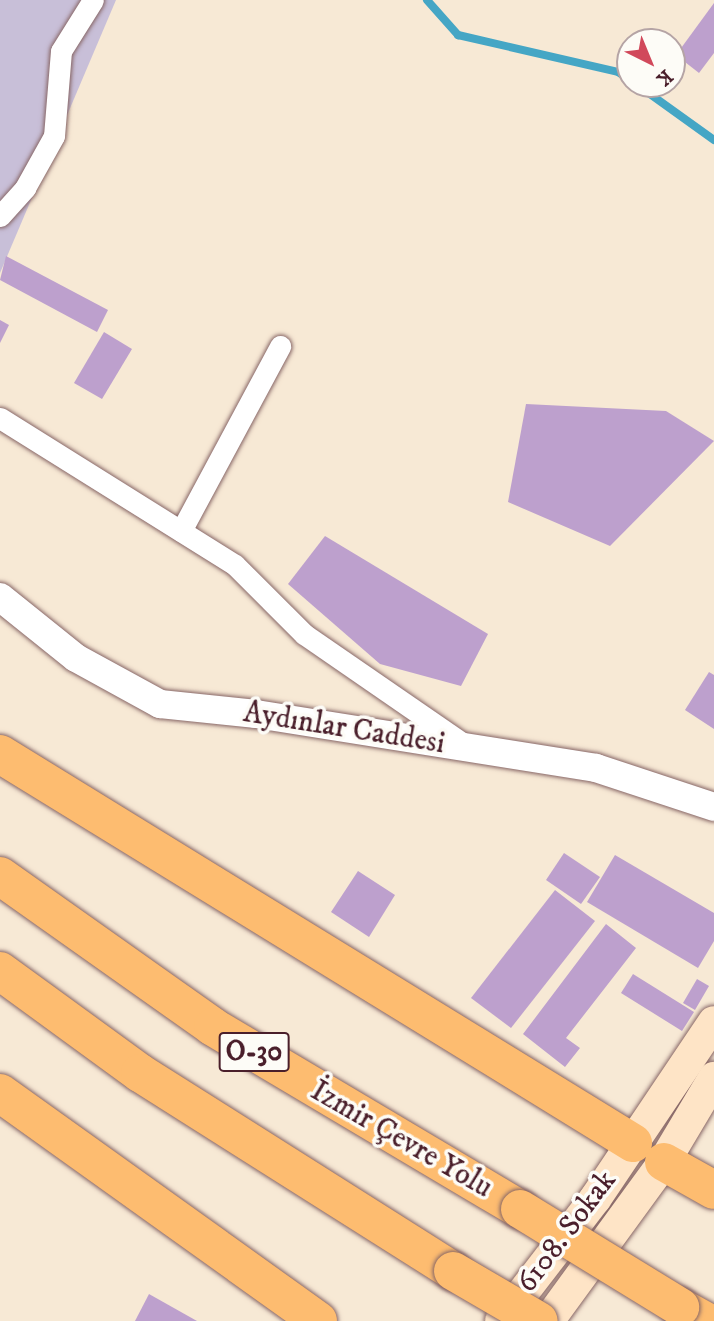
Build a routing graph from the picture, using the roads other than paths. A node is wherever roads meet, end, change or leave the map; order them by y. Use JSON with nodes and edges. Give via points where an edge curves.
{"nodes":[{"id":1,"x":93,"y":0,"type":"edge"},
{"id":2,"x":0,"y":216,"type":"edge"},
{"id":3,"x":280,"y":346,"type":"dead end"},
{"id":4,"x":0,"y":418,"type":"edge"},
{"id":5,"x":181,"y":531,"type":"junction"},
{"id":6,"x":0,"y":597,"type":"edge"},
{"id":7,"x":470,"y":748,"type":"junction"},
{"id":8,"x":0,"y":754,"type":"edge"},
{"id":9,"x":714,"y":807,"type":"edge"},
{"id":10,"x":0,"y":876,"type":"edge"},
{"id":11,"x":0,"y":971,"type":"edge"},
{"id":12,"x":714,"y":1022,"type":"edge"},
{"id":13,"x":714,"y":1078,"type":"edge"},
{"id":14,"x":0,"y":1093,"type":"edge"},
{"id":15,"x":648,"y":1153,"type":"junction"},
{"id":16,"x":714,"y":1190,"type":"edge"},
{"id":17,"x":693,"y":1314,"type":"edge"},
{"id":18,"x":318,"y":1321,"type":"edge"},
{"id":19,"x":501,"y":1321,"type":"edge"},
{"id":20,"x":539,"y":1321,"type":"edge"},
{"id":21,"x":548,"y":1321,"type":"edge"}],
"edges":[{"from":1,"to":2,"type":"street","via":[[61,51],[54,136],[25,188]]},
{"from":3,"to":5,"type":"street"},
{"from":4,"to":5,"type":"street"},
{"from":5,"to":7,"type":"street","via":[[235,565],[304,634]]},
{"from":6,"to":7,"type":"street","name":"Aydınlar Caddesi","via":[[76,658],[160,704],[256,714]]},
{"from":7,"to":9,"type":"street","name":"Aydınlar Caddesi","via":[[596,768]]},
{"from":8,"to":15,"type":"highway"},
{"from":10,"to":17,"type":"highway","name":"İzmir Çevre Yolu","number":"O-30","bridge":true,"via":[[212,1027]]},
{"from":11,"to":20,"type":"highway","number":"O-30","bridge":true,"via":[[140,1073]]},
{"from":12,"to":15,"type":"main road"},
{"from":13,"to":15,"type":"main road"},
{"from":14,"to":18,"type":"highway"},
{"from":15,"to":16,"type":"highway"},
{"from":15,"to":19,"type":"main road","name":"6108. Sokak"},
{"from":15,"to":21,"type":"main road","name":"6108. Sokak"}]}
